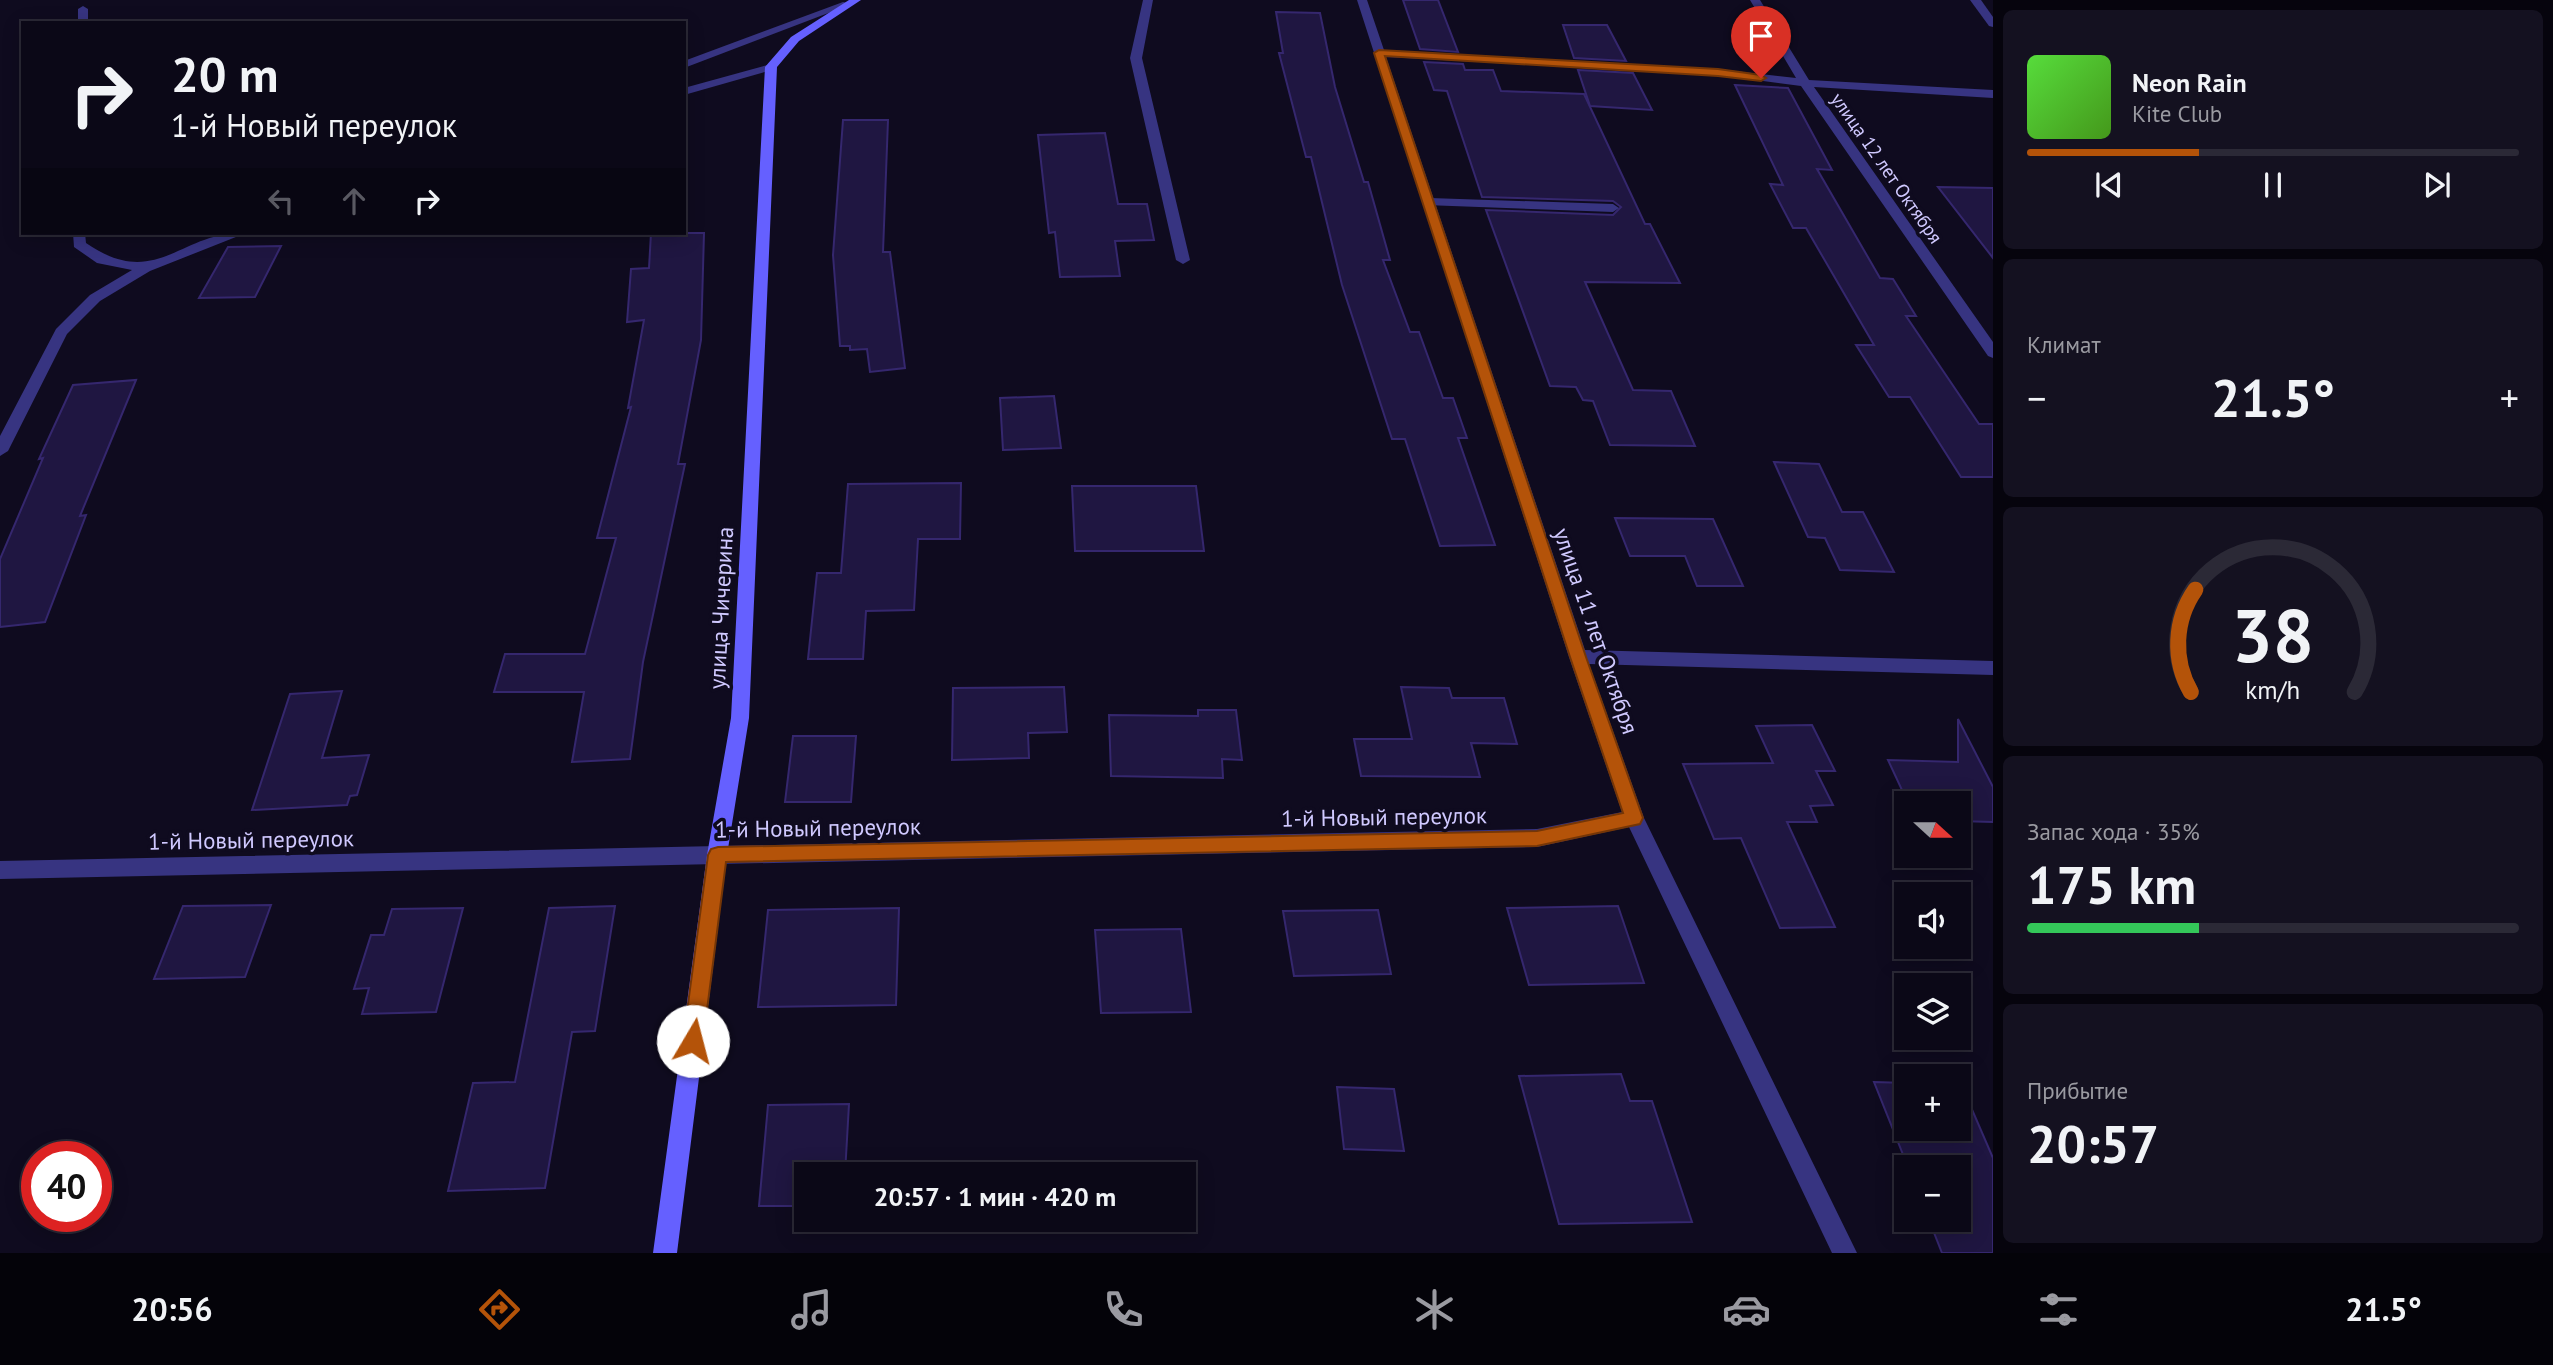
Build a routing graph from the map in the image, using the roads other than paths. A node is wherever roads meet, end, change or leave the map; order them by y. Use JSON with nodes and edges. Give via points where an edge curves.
{"nodes":[{"id":1,"x":1148,"y":0,"type":"edge"},
{"id":2,"x":1362,"y":0,"type":"edge"},
{"id":3,"x":1755,"y":0,"type":"edge"},
{"id":4,"x":1975,"y":0,"type":"edge"},
{"id":5,"x":848,"y":1,"type":"edge"},
{"id":6,"x":83,"y":9,"type":"dead end"},
{"id":7,"x":83,"y":21,"type":"edge"},
{"id":8,"x":1993,"y":24,"type":"edge"},
{"id":9,"x":1379,"y":53,"type":"junction"},
{"id":10,"x":686,"y":64,"type":"edge"},
{"id":11,"x":771,"y":66,"type":"junction"},
{"id":12,"x":1804,"y":83,"type":"junction"},
{"id":13,"x":686,"y":91,"type":"edge"},
{"id":14,"x":1993,"y":94,"type":"edge"},
{"id":15,"x":1430,"y":202,"type":"junction"},
{"id":16,"x":1613,"y":208,"type":"dead end"},
{"id":17,"x":79,"y":235,"type":"edge"},
{"id":18,"x":234,"y":235,"type":"edge"},
{"id":19,"x":1183,"y":260,"type":"dead end"},
{"id":20,"x":145,"y":268,"type":"junction"},
{"id":21,"x":1993,"y":353,"type":"edge"},
{"id":22,"x":0,"y":452,"type":"edge"},
{"id":23,"x":1578,"y":657,"type":"junction"},
{"id":24,"x":1993,"y":668,"type":"edge"},
{"id":25,"x":1634,"y":818,"type":"junction"},
{"id":26,"x":718,"y":855,"type":"junction"},
{"id":27,"x":0,"y":870,"type":"edge"},
{"id":28,"x":664,"y":1253,"type":"edge"},
{"id":29,"x":1845,"y":1253,"type":"edge"}],
"edges":[{"from":1,"to":19,"type":"street","via":[[1136,58]]},
{"from":2,"to":9,"type":"street","name":"улица 11 лет Октября"},
{"from":3,"to":12,"type":"street","name":"улица 12 лет Октября"},
{"from":4,"to":8,"type":"street"},
{"from":5,"to":10,"type":"street"},
{"from":5,"to":11,"type":"street","via":[[795,39]]},
{"from":6,"to":7,"type":"street"},
{"from":9,"to":12,"type":"street","via":[[1718,72]]},
{"from":9,"to":15,"type":"street","name":"улица 11 лет Октября"},
{"from":11,"to":13,"type":"street"},
{"from":11,"to":26,"type":"street","name":"улица Чичерина","via":[[740,718]]},
{"from":12,"to":14,"type":"street"},
{"from":12,"to":21,"type":"street","name":"улица 12 лет Октября"},
{"from":15,"to":16,"type":"street"},
{"from":15,"to":23,"type":"street","name":"улица 11 лет Октября"},
{"from":17,"to":20,"type":"street","via":[[79,244],[102,260]]},
{"from":18,"to":20,"type":"street"},
{"from":20,"to":22,"type":"street","via":[[95,298],[61,332]]},
{"from":23,"to":24,"type":"street"},
{"from":23,"to":25,"type":"street","name":"улица 11 лет Октября"},
{"from":25,"to":26,"type":"street","name":"1-й Новый переулок","via":[[1537,838]]},
{"from":25,"to":29,"type":"street","name":"улица 11 лет Октября"},
{"from":26,"to":27,"type":"street","name":"1-й Новый переулок"},
{"from":26,"to":28,"type":"street","name":"улица Чичерина"}]}
